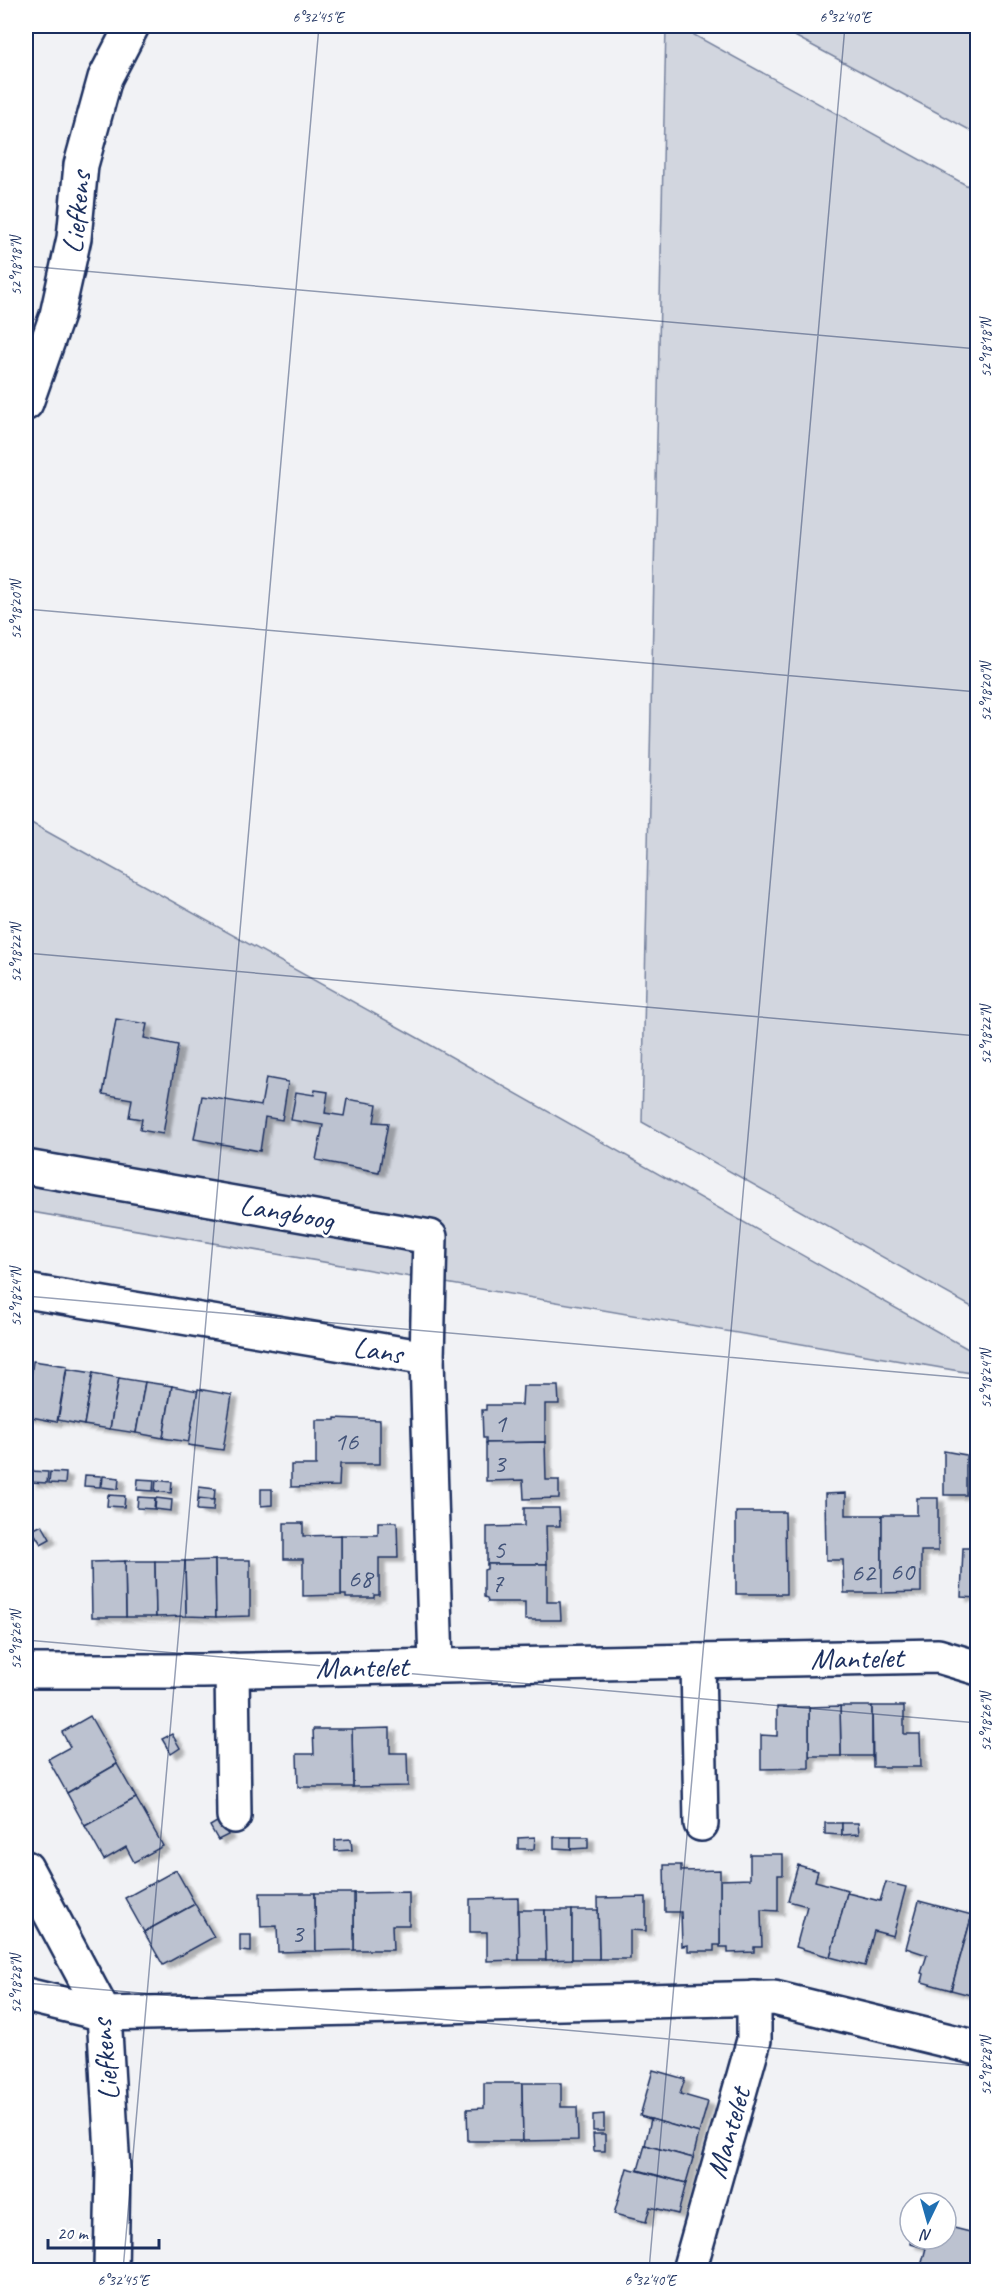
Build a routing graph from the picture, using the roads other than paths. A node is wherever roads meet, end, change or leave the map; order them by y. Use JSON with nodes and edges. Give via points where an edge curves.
{"nodes":[{"id":1,"x":132,"y":26,"type":"edge"},
{"id":2,"x":26,"y":403,"type":"edge"},
{"id":3,"x":26,"y":1167,"type":"edge"},
{"id":4,"x":26,"y":1291,"type":"edge"},
{"id":5,"x":427,"y":1358,"type":"junction"},
{"id":6,"x":698,"y":1661,"type":"junction"},
{"id":7,"x":436,"y":1666,"type":"junction"},
{"id":8,"x":978,"y":1668,"type":"edge"},
{"id":9,"x":232,"y":1670,"type":"junction"},
{"id":10,"x":26,"y":1671,"type":"edge"},
{"id":11,"x":234,"y":1816,"type":"dead end"},
{"id":12,"x":701,"y":1824,"type":"dead end"},
{"id":13,"x":26,"y":1868,"type":"edge"},
{"id":14,"x":26,"y":1995,"type":"edge"},
{"id":15,"x":754,"y":1998,"type":"junction"},
{"id":16,"x":104,"y":2014,"type":"junction"},
{"id":17,"x":978,"y":2048,"type":"edge"},
{"id":18,"x":690,"y":2267,"type":"dead end"},
{"id":19,"x":111,"y":2271,"type":"edge"}],
"edges":[{"from":1,"to":2,"type":"street","name":"Liefkens","via":[[105,78],[81,165],[74,238],[57,315]]},
{"from":3,"to":5,"type":"street","name":"Langboog","via":[[430,1236]]},
{"from":4,"to":5,"type":"street","name":"Lans"},
{"from":5,"to":7,"type":"street","name":"Lans"},
{"from":6,"to":7,"type":"street","name":"Mantelet"},
{"from":6,"to":8,"type":"street","name":"Mantelet","via":[[938,1656]]},
{"from":6,"to":12,"type":"street"},
{"from":7,"to":9,"type":"street","name":"Mantelet"},
{"from":9,"to":10,"type":"street","name":"Mantelet"},
{"from":9,"to":11,"type":"street"},
{"from":13,"to":16,"type":"street","name":"Liefkens"},
{"from":14,"to":16,"type":"street"},
{"from":15,"to":16,"type":"street"},
{"from":15,"to":17,"type":"street","via":[[774,1998]]},
{"from":15,"to":18,"type":"street","name":"Mantelet","via":[[754,2040]]},
{"from":16,"to":19,"type":"street","name":"Liefkens","via":[[113,2170]]}]}
